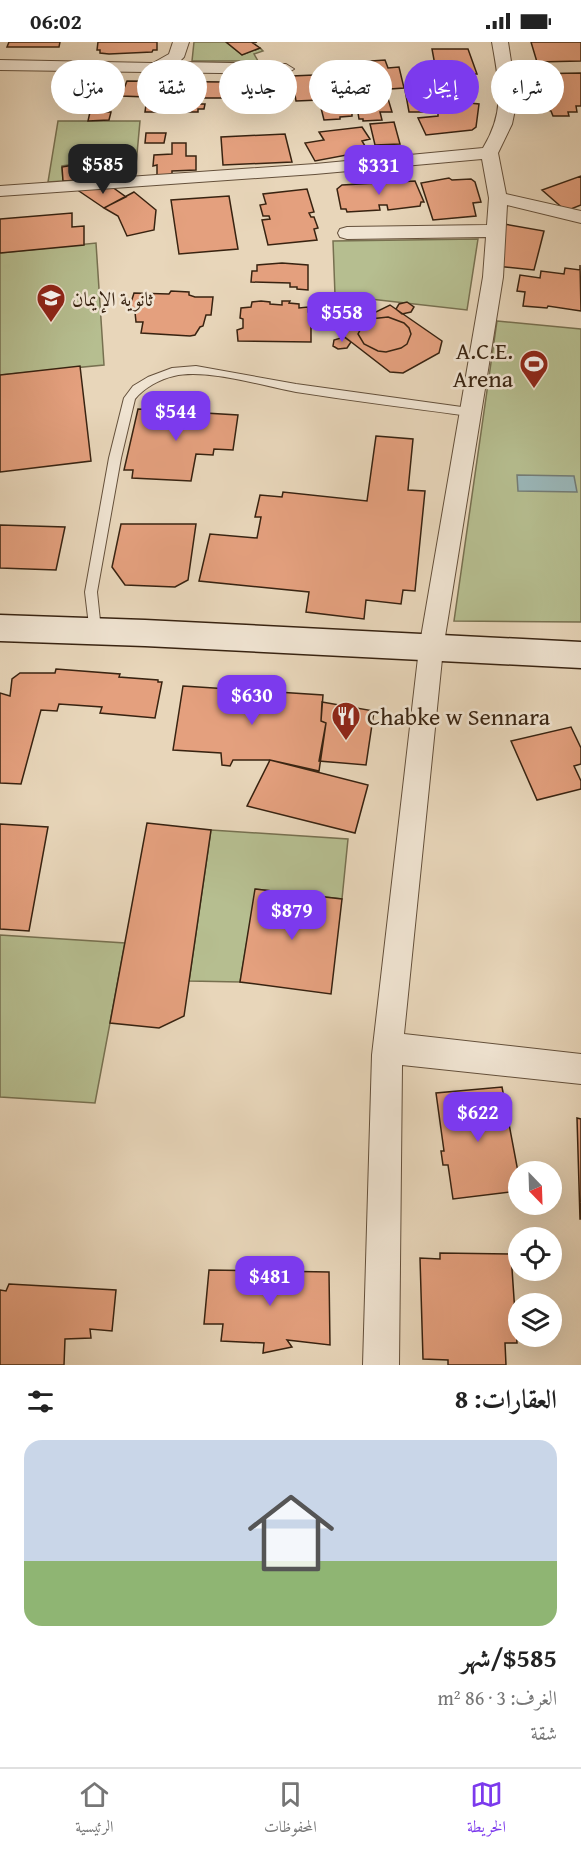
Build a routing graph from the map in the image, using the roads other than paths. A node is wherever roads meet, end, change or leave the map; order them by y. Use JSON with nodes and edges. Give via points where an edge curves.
{"nodes":[{"id":1,"x":181,"y":42,"type":"edge"},
{"id":2,"x":500,"y":42,"type":"edge"},
{"id":3,"x":172,"y":60,"type":"edge"},
{"id":4,"x":0,"y":65,"type":"edge"},
{"id":5,"x":137,"y":69,"type":"edge"},
{"id":6,"x":489,"y":153,"type":"junction"},
{"id":7,"x":0,"y":191,"type":"edge"},
{"id":8,"x":498,"y":198,"type":"junction"},
{"id":9,"x":581,"y":218,"type":"edge"},
{"id":10,"x":495,"y":231,"type":"junction"},
{"id":11,"x":347,"y":233,"type":"dead end"},
{"id":12,"x":470,"y":412,"type":"junction"},
{"id":13,"x":0,"y":628,"type":"edge"},
{"id":14,"x":95,"y":630,"type":"junction"},
{"id":15,"x":431,"y":650,"type":"junction"},
{"id":16,"x":581,"y":655,"type":"edge"},
{"id":17,"x":388,"y":1048,"type":"junction"},
{"id":18,"x":581,"y":1069,"type":"edge"},
{"id":19,"x":381,"y":1365,"type":"edge"}],
"edges":[{"from":1,"to":3,"type":"street"},
{"from":2,"to":6,"type":"street","via":[[510,106],[503,132]]},
{"from":4,"to":5,"type":"street"},
{"from":6,"to":7,"type":"street"},
{"from":6,"to":8,"type":"street"},
{"from":8,"to":9,"type":"street"},
{"from":8,"to":10,"type":"street"},
{"from":10,"to":11,"type":"street"},
{"from":10,"to":12,"type":"street","via":[[489,308]]},
{"from":12,"to":14,"type":"lane","via":[[196,370],[172,372],[152,380],[130,398],[115,458],[91,592]]},
{"from":12,"to":15,"type":"street"},
{"from":13,"to":14,"type":"street"},
{"from":14,"to":15,"type":"street"},
{"from":15,"to":16,"type":"street"},
{"from":15,"to":17,"type":"street"},
{"from":17,"to":18,"type":"street"},
{"from":17,"to":19,"type":"street"}]}
